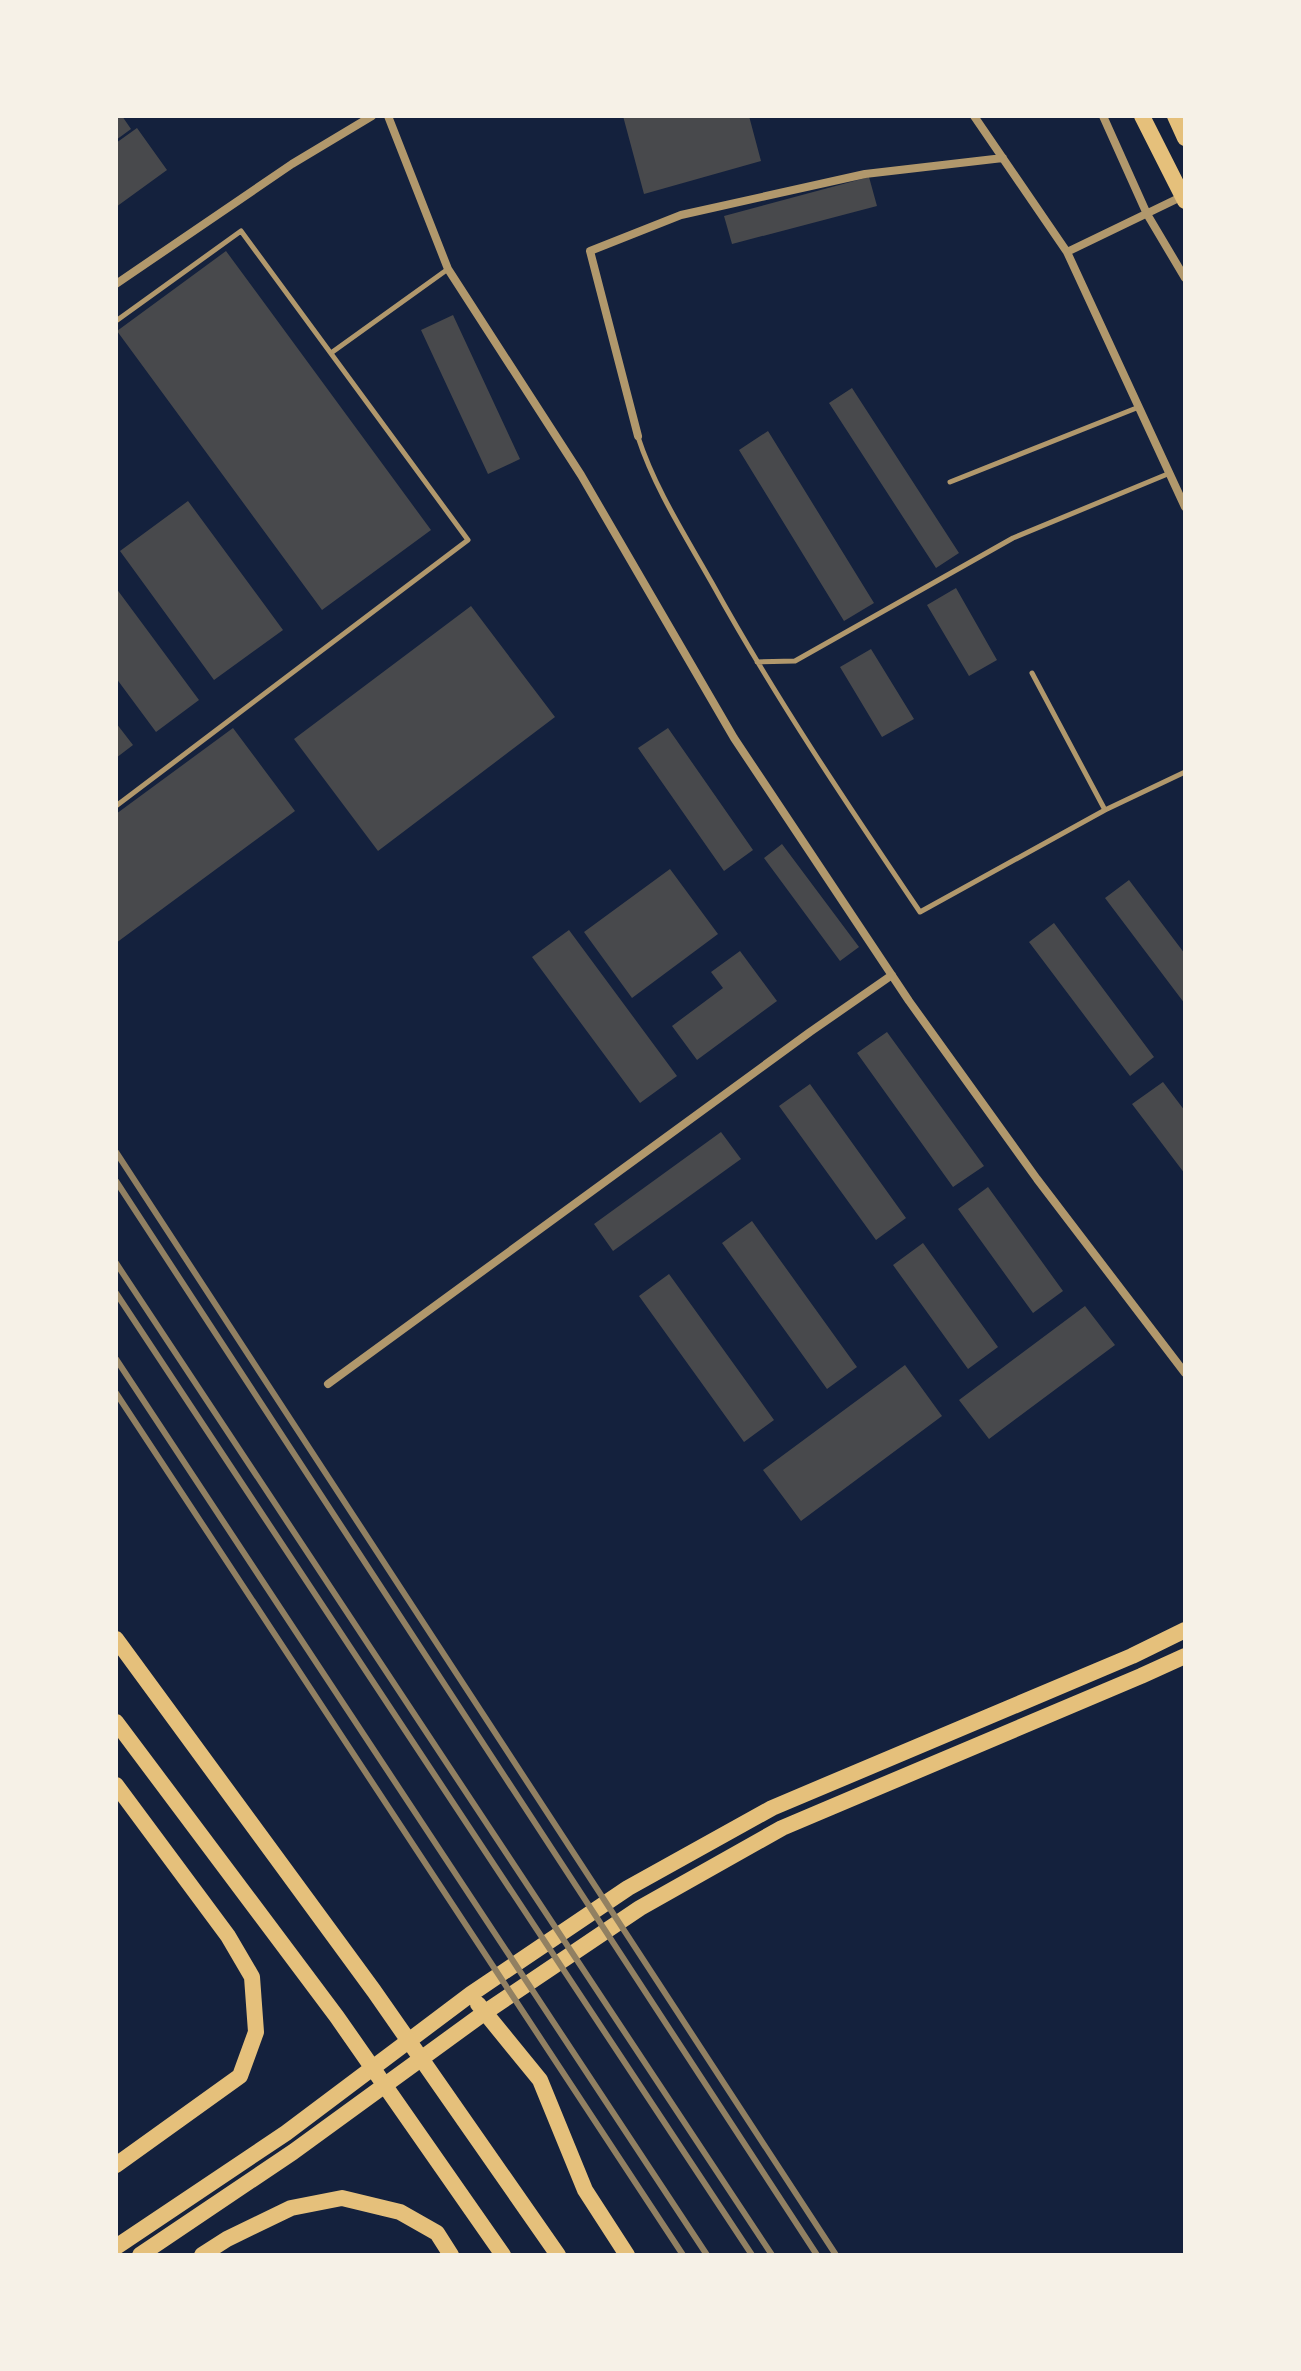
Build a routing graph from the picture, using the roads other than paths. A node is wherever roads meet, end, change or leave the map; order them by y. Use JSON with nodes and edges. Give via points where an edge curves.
{"nodes":[{"id":1,"x":388,"y":116,"type":"edge"},
{"id":2,"x":974,"y":116,"type":"edge"},
{"id":3,"x":1103,"y":116,"type":"edge"},
{"id":4,"x":1142,"y":116,"type":"edge"},
{"id":5,"x":1175,"y":116,"type":"edge"},
{"id":6,"x":366,"y":118,"type":"edge"},
{"id":7,"x":1185,"y":138,"type":"edge"},
{"id":8,"x":1003,"y":158,"type":"junction"},
{"id":9,"x":1184,"y":198,"type":"edge"},
{"id":10,"x":1147,"y":214,"type":"junction"},
{"id":11,"x":1067,"y":252,"type":"junction"},
{"id":12,"x":448,"y":269,"type":"junction"},
{"id":13,"x":1185,"y":278,"type":"edge"},
{"id":14,"x":116,"y":284,"type":"edge"},
{"id":15,"x":116,"y":321,"type":"edge"},
{"id":16,"x":331,"y":353,"type":"junction"},
{"id":17,"x":1139,"y":407,"type":"junction"},
{"id":18,"x":638,"y":436,"type":"joint"},
{"id":19,"x":1170,"y":473,"type":"junction"},
{"id":20,"x":950,"y":482,"type":"dead end"},
{"id":21,"x":1185,"y":507,"type":"edge"},
{"id":22,"x":756,"y":662,"type":"junction"},
{"id":23,"x":1032,"y":673,"type":"dead end"},
{"id":24,"x":1185,"y":772,"type":"edge"},
{"id":25,"x":116,"y":806,"type":"edge"},
{"id":26,"x":1105,"y":810,"type":"junction"},
{"id":27,"x":892,"y":975,"type":"junction"},
{"id":28,"x":1185,"y":1373,"type":"edge"},
{"id":29,"x":328,"y":1384,"type":"dead end"},
{"id":30,"x":1185,"y":1630,"type":"edge"},
{"id":31,"x":116,"y":1639,"type":"edge"},
{"id":32,"x":1185,"y":1656,"type":"edge"},
{"id":33,"x":116,"y":1722,"type":"edge"},
{"id":34,"x":116,"y":1785,"type":"edge"},
{"id":35,"x":471,"y":1994,"type":"junction"},
{"id":36,"x":484,"y":2013,"type":"junction"},
{"id":37,"x":116,"y":2165,"type":"edge"},
{"id":38,"x":116,"y":2247,"type":"edge"},
{"id":39,"x":140,"y":2255,"type":"edge"},
{"id":40,"x":202,"y":2255,"type":"edge"},
{"id":41,"x":451,"y":2255,"type":"edge"},
{"id":42,"x":503,"y":2255,"type":"edge"},
{"id":43,"x":558,"y":2255,"type":"edge"},
{"id":44,"x":627,"y":2255,"type":"edge"}],
"edges":[{"from":1,"to":12,"type":"street"},
{"from":2,"to":8,"type":"street"},
{"from":3,"to":10,"type":"street"},
{"from":4,"to":9,"type":"main road"},
{"from":5,"to":7,"type":"main road"},
{"from":6,"to":14,"type":"street"},
{"from":8,"to":11,"type":"street"},
{"from":8,"to":18,"type":"street","via":[[850,177],[681,215],[590,251]]},
{"from":9,"to":10,"type":"street"},
{"from":10,"to":11,"type":"street"},
{"from":10,"to":13,"type":"street"},
{"from":11,"to":17,"type":"street"},
{"from":12,"to":16,"type":"lane"},
{"from":12,"to":27,"type":"street","via":[[581,475],[734,738]]},
{"from":15,"to":16,"type":"lane","via":[[241,231]]},
{"from":16,"to":25,"type":"lane","via":[[468,540]]},
{"from":17,"to":19,"type":"street"},
{"from":17,"to":20,"type":"lane"},
{"from":18,"to":22,"type":"lane","via":[[649,472]]},
{"from":19,"to":21,"type":"street"},
{"from":19,"to":22,"type":"lane","via":[[1013,538],[795,661]]},
{"from":22,"to":26,"type":"lane","via":[[920,912]]},
{"from":23,"to":26,"type":"lane"},
{"from":24,"to":26,"type":"lane"},
{"from":27,"to":28,"type":"street","via":[[1037,1179]]},
{"from":27,"to":29,"type":"street"},
{"from":30,"to":35,"type":"main road","via":[[772,1808],[628,1888]]},
{"from":31,"to":43,"type":"main road","via":[[374,1991]]},
{"from":32,"to":36,"type":"main road","via":[[782,1828],[640,1908]]},
{"from":33,"to":42,"type":"main road","via":[[337,2017]]},
{"from":34,"to":37,"type":"main road","via":[[228,1936],[252,1977],[256,2032],[240,2076]]},
{"from":35,"to":36,"type":"main road"},
{"from":35,"to":38,"type":"main road","via":[[286,2133]]},
{"from":36,"to":39,"type":"main road"},
{"from":36,"to":44,"type":"main road","via":[[540,2080],[585,2190]]},
{"from":40,"to":41,"type":"main road","via":[[291,2208],[342,2198],[400,2212],[437,2233]]}]}
